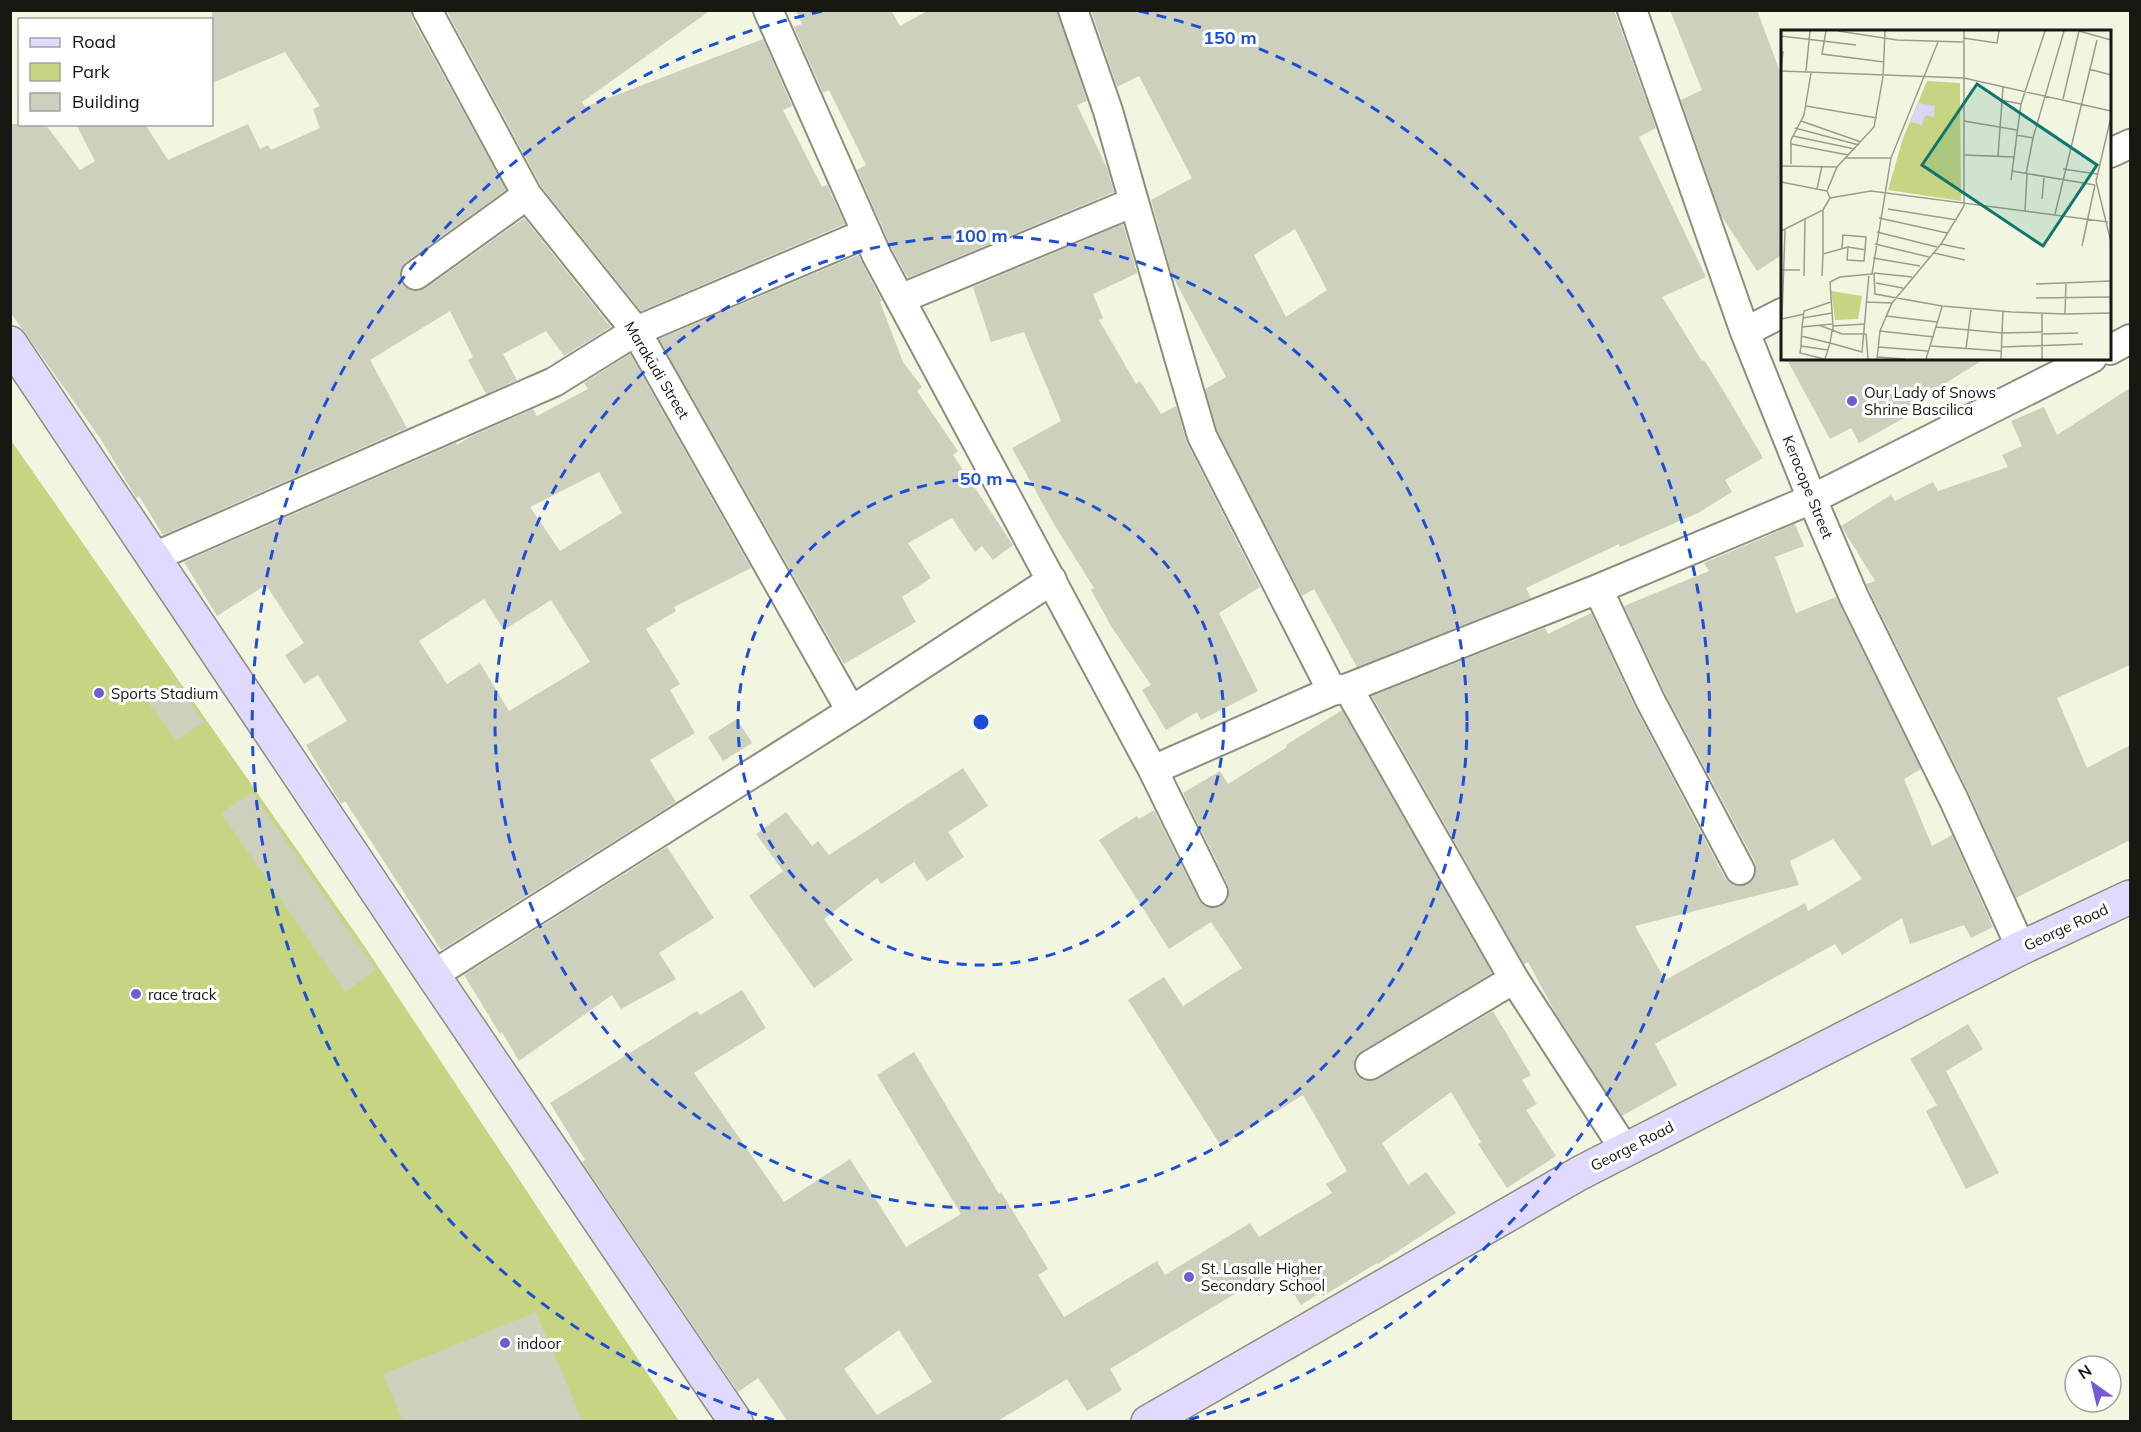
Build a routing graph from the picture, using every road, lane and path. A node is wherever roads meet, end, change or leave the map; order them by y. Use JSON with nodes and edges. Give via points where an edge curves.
{"nodes":[{"id":1,"x":427,"y":10,"type":"edge"},
{"id":2,"x":768,"y":10,"type":"edge"},
{"id":3,"x":1073,"y":10,"type":"edge"},
{"id":4,"x":1632,"y":10,"type":"edge"},
{"id":5,"x":2130,"y":144,"type":"edge"},
{"id":6,"x":2111,"y":152,"type":"edge"},
{"id":7,"x":527,"y":195,"type":"junction"},
{"id":8,"x":1134,"y":202,"type":"junction"},
{"id":9,"x":867,"y":233,"type":"junction"},
{"id":10,"x":416,"y":275,"type":"dead end"},
{"id":11,"x":900,"y":299,"type":"junction"},
{"id":12,"x":1781,"y":314,"type":"edge"},
{"id":13,"x":636,"y":331,"type":"junction"},
{"id":14,"x":1745,"y":332,"type":"junction"},
{"id":15,"x":2130,"y":339,"type":"edge"},
{"id":16,"x":10,"y":343,"type":"edge"},
{"id":17,"x":2111,"y":349,"type":"edge"},
{"id":18,"x":2088,"y":360,"type":"edge"},
{"id":19,"x":1812,"y":499,"type":"junction"},
{"id":20,"x":154,"y":557,"type":"junction"},
{"id":21,"x":1052,"y":580,"type":"junction"},
{"id":22,"x":1598,"y":589,"type":"junction"},
{"id":23,"x":1340,"y":689,"type":"junction"},
{"id":24,"x":851,"y":711,"type":"junction"},
{"id":25,"x":1153,"y":770,"type":"junction"},
{"id":26,"x":1740,"y":870,"type":"dead end"},
{"id":27,"x":1213,"y":892,"type":"dead end"},
{"id":28,"x":2130,"y":897,"type":"edge"},
{"id":29,"x":2021,"y":948,"type":"junction"},
{"id":30,"x":433,"y":975,"type":"junction"},
{"id":31,"x":1514,"y":979,"type":"junction"},
{"id":32,"x":1370,"y":1065,"type":"dead end"},
{"id":33,"x":1624,"y":1150,"type":"junction"},
{"id":34,"x":736,"y":1422,"type":"edge"},
{"id":35,"x":1148,"y":1422,"type":"edge"}],
"edges":[{"from":1,"to":7,"type":"street","name":"Marakudi Street"},
{"from":2,"to":9,"type":"street"},
{"from":3,"to":8,"type":"street"},
{"from":4,"to":14,"type":"street","name":"Kerocope Street"},
{"from":5,"to":6,"type":"street"},
{"from":7,"to":10,"type":"street"},
{"from":7,"to":13,"type":"street","name":"Marakudi Street"},
{"from":8,"to":11,"type":"street"},
{"from":8,"to":23,"type":"street","via":[[1202,436]]},
{"from":9,"to":11,"type":"street"},
{"from":9,"to":13,"type":"street"},
{"from":11,"to":21,"type":"street"},
{"from":12,"to":14,"type":"street"},
{"from":13,"to":20,"type":"street","via":[[554,382]]},
{"from":13,"to":24,"type":"street","name":"Marakudi Street"},
{"from":14,"to":19,"type":"street","name":"Kerocope Street"},
{"from":15,"to":17,"type":"street"},
{"from":16,"to":20,"type":"main road"},
{"from":18,"to":19,"type":"street"},
{"from":19,"to":22,"type":"street"},
{"from":19,"to":29,"type":"street","name":"Kerocope Street","via":[[1854,597],[1954,800]]},
{"from":20,"to":30,"type":"main road"},
{"from":21,"to":24,"type":"street"},
{"from":21,"to":25,"type":"street"},
{"from":22,"to":23,"type":"street"},
{"from":22,"to":26,"type":"street","via":[[1650,700]]},
{"from":23,"to":25,"type":"street"},
{"from":23,"to":31,"type":"street"},
{"from":24,"to":30,"type":"street"},
{"from":25,"to":27,"type":"street"},
{"from":28,"to":29,"type":"main road","name":"George Road"},
{"from":29,"to":33,"type":"main road","name":"George Road"},
{"from":30,"to":34,"type":"main road"},
{"from":31,"to":32,"type":"street"},
{"from":31,"to":33,"type":"street"},
{"from":33,"to":35,"type":"main road","name":"George Road"}]}
